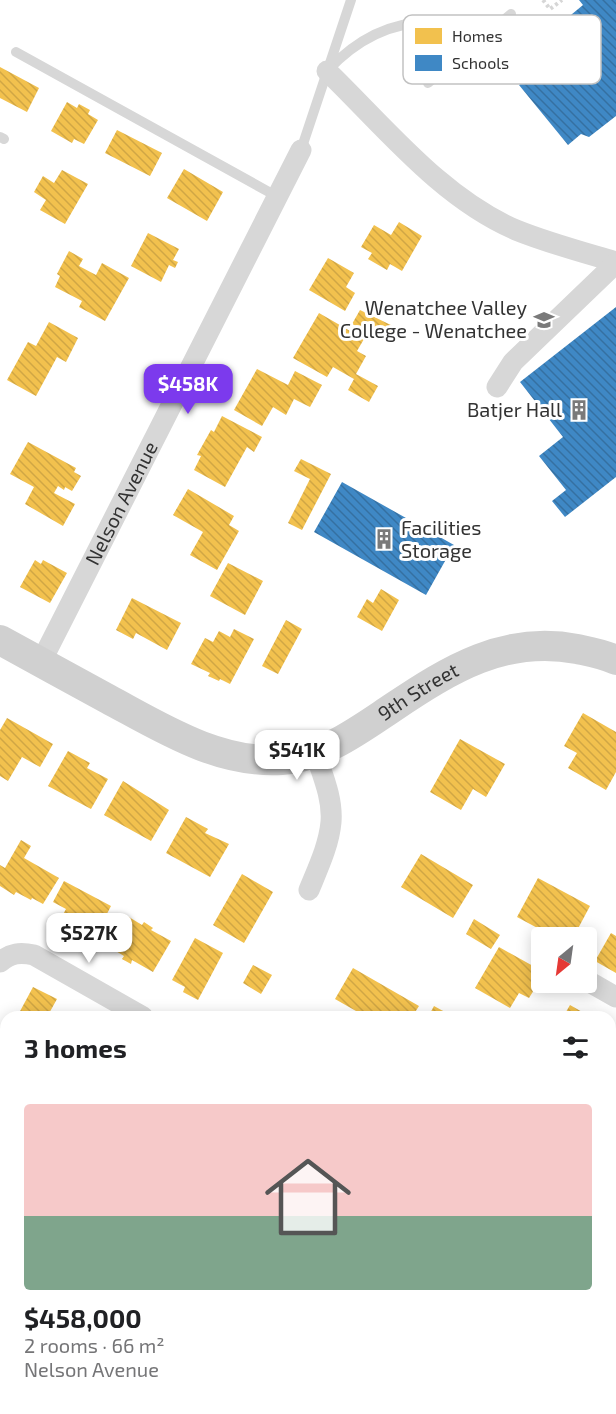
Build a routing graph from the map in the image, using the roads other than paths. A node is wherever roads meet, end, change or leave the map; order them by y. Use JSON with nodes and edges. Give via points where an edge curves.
{"nodes":[{"id":1,"x":351,"y":0,"type":"edge"},
{"id":2,"x":403,"y":25,"type":"edge"},
{"id":3,"x":16,"y":52,"type":"dead end"},
{"id":4,"x":327,"y":71,"type":"junction"},
{"id":5,"x":302,"y":150,"type":"joint"},
{"id":6,"x":278,"y":197,"type":"junction"},
{"id":7,"x":616,"y":263,"type":"edge"},
{"id":8,"x":497,"y":387,"type":"dead end"},
{"id":9,"x":0,"y":640,"type":"edge"},
{"id":10,"x":616,"y":660,"type":"edge"},
{"id":11,"x":40,"y":662,"type":"junction"},
{"id":12,"x":315,"y":752,"type":"junction"},
{"id":13,"x":309,"y":890,"type":"dead end"},
{"id":14,"x":0,"y":962,"type":"edge"},
{"id":15,"x":597,"y":986,"type":"edge"},
{"id":16,"x":616,"y":997,"type":"edge"},
{"id":17,"x":132,"y":1011,"type":"edge"}],
"edges":[{"from":1,"to":4,"type":"lane"},
{"from":2,"to":4,"type":"lane","via":[[358,43]]},
{"from":3,"to":6,"type":"lane"},
{"from":4,"to":5,"type":"lane"},
{"from":4,"to":7,"type":"street","via":[[410,156],[471,204],[514,229]]},
{"from":5,"to":6,"type":"street","name":"Nelson Avenue"},
{"from":6,"to":11,"type":"street","name":"Nelson Avenue"},
{"from":7,"to":8,"type":"street","via":[[513,362]]},
{"from":9,"to":11,"type":"street","name":"9th Street"},
{"from":10,"to":12,"type":"street","name":"9th Street","via":[[552,644],[508,648],[462,665],[344,739]]},
{"from":11,"to":12,"type":"street","name":"9th Street","via":[[203,748],[251,759],[282,760]]},
{"from":12,"to":13,"type":"street","via":[[329,795],[331,820]]},
{"from":14,"to":17,"type":"street","via":[[21,952],[34,955]]},
{"from":15,"to":16,"type":"street"}]}
